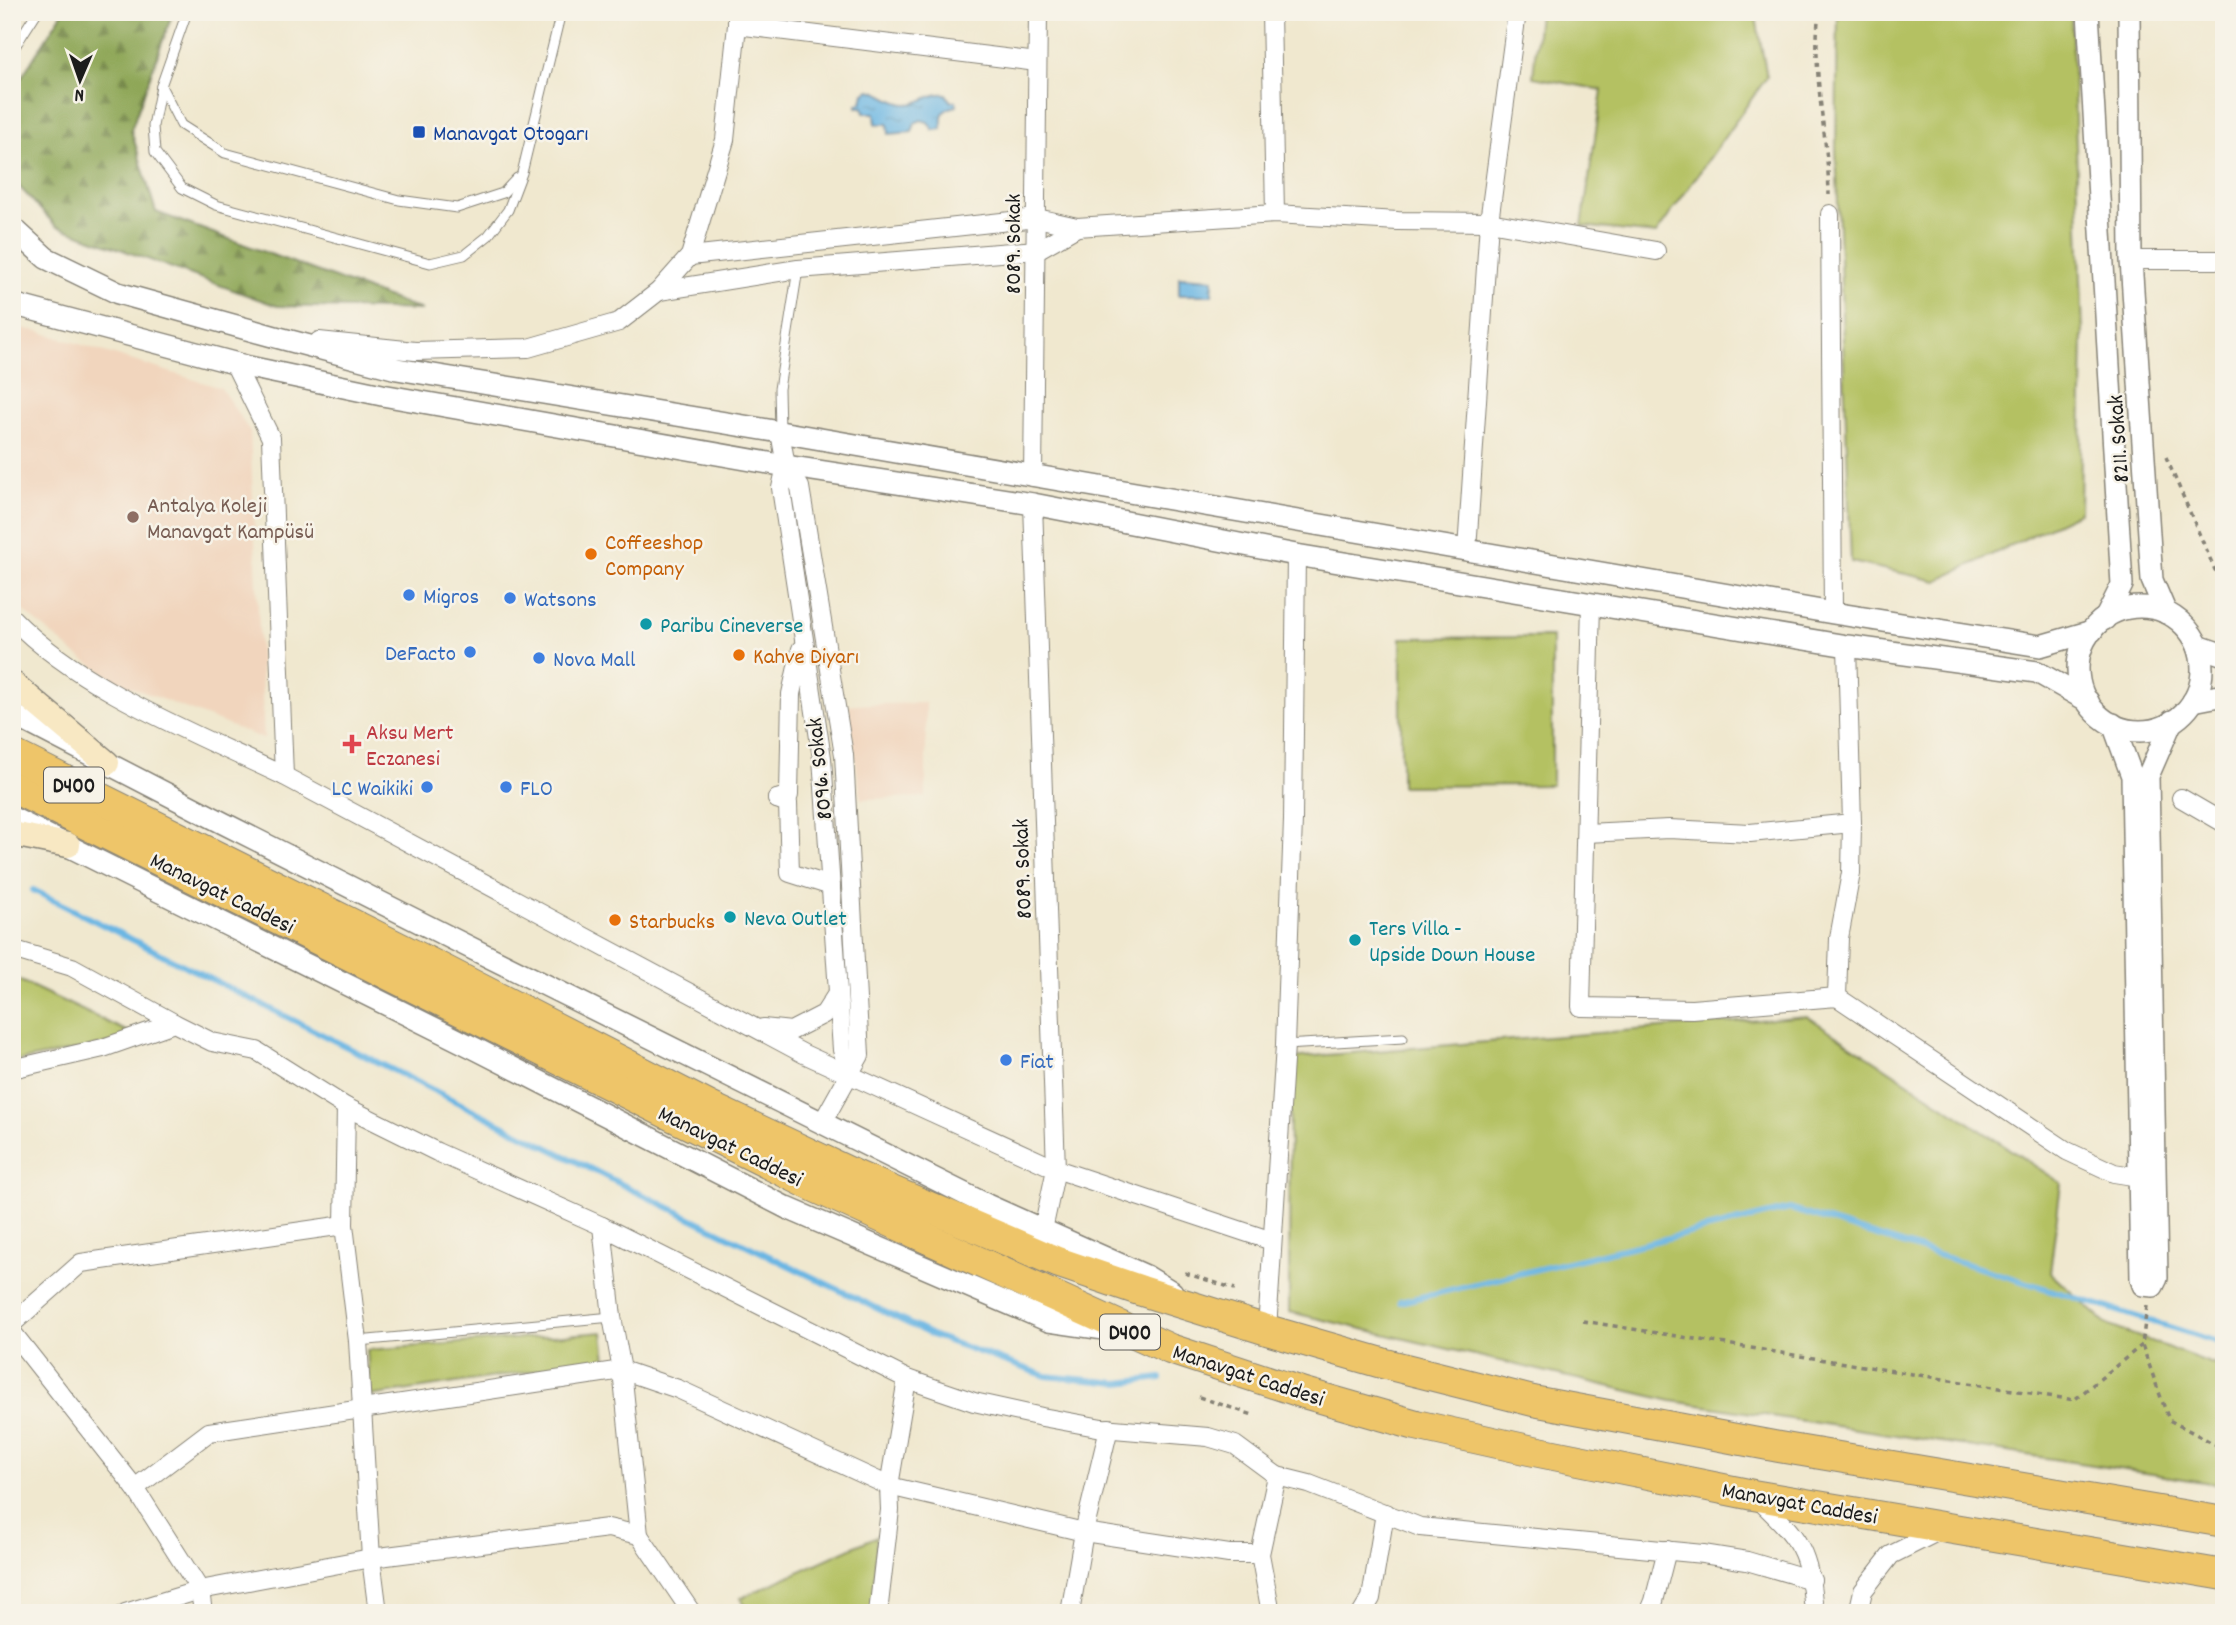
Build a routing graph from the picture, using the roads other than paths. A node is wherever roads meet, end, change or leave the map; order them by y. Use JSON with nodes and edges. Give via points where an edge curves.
{"nodes":[{"id":1,"x":37,"y":12,"type":"edge"},
{"id":2,"x":187,"y":12,"type":"edge"},
{"id":3,"x":561,"y":12,"type":"edge"},
{"id":4,"x":1038,"y":12,"type":"edge"},
{"id":5,"x":1271,"y":12,"type":"edge"},
{"id":6,"x":1517,"y":12,"type":"edge"},
{"id":7,"x":2088,"y":12,"type":"edge"},
{"id":8,"x":2129,"y":12,"type":"edge"},
{"id":9,"x":737,"y":19,"type":"edge"},
{"id":10,"x":12,"y":51,"type":"edge"},
{"id":11,"x":1037,"y":62,"type":"junction"},
{"id":12,"x":161,"y":86,"type":"junction"},
{"id":13,"x":522,"y":173,"type":"junction"},
{"id":14,"x":1275,"y":214,"type":"junction"},
{"id":15,"x":1830,"y":214,"type":"road end"},
{"id":16,"x":1037,"y":218,"type":"junction"},
{"id":17,"x":1489,"y":222,"type":"junction"},
{"id":18,"x":12,"y":227,"type":"edge"},
{"id":19,"x":1077,"y":227,"type":"junction"},
{"id":20,"x":1037,"y":250,"type":"junction"},
{"id":21,"x":1656,"y":251,"type":"dead end"},
{"id":22,"x":690,"y":256,"type":"junction"},
{"id":23,"x":2131,"y":260,"type":"junction"},
{"id":24,"x":2224,"y":261,"type":"edge"},
{"id":25,"x":799,"y":269,"type":"junction"},
{"id":26,"x":659,"y":290,"type":"junction"},
{"id":27,"x":12,"y":304,"type":"edge"},
{"id":28,"x":272,"y":336,"type":"junction"},
{"id":29,"x":234,"y":363,"type":"junction"},
{"id":30,"x":780,"y":432,"type":"junction"},
{"id":31,"x":786,"y":466,"type":"junction"},
{"id":32,"x":1033,"y":477,"type":"junction"},
{"id":33,"x":1033,"y":504,"type":"junction"},
{"id":34,"x":1466,"y":550,"type":"junction"},
{"id":35,"x":1296,"y":555,"type":"junction"},
{"id":36,"x":1591,"y":603,"type":"junction"},
{"id":37,"x":1833,"y":612,"type":"junction"},
{"id":38,"x":2166,"y":613,"type":"junction"},
{"id":39,"x":12,"y":618,"type":"edge"},
{"id":40,"x":2098,"y":625,"type":"junction"},
{"id":41,"x":804,"y":639,"type":"junction"},
{"id":42,"x":1847,"y":646,"type":"junction"},
{"id":43,"x":2198,"y":646,"type":"junction"},
{"id":44,"x":2224,"y":655,"type":"edge"},
{"id":45,"x":12,"y":683,"type":"edge"},
{"id":46,"x":2224,"y":695,"type":"edge"},
{"id":47,"x":2088,"y":701,"type":"junction"},
{"id":48,"x":2193,"y":701,"type":"junction"},
{"id":49,"x":12,"y":714,"type":"edge"},
{"id":50,"x":2172,"y":721,"type":"junction"},
{"id":51,"x":2113,"y":724,"type":"junction"},
{"id":52,"x":12,"y":754,"type":"edge"},
{"id":53,"x":107,"y":763,"type":"junction"},
{"id":54,"x":284,"y":776,"type":"junction"},
{"id":55,"x":12,"y":787,"type":"edge"},
{"id":56,"x":2181,"y":798,"type":"dead end"},
{"id":57,"x":12,"y":818,"type":"edge"},
{"id":58,"x":1852,"y":823,"type":"junction"},
{"id":59,"x":2224,"y":823,"type":"edge"},
{"id":60,"x":1586,"y":833,"type":"junction"},
{"id":61,"x":12,"y":834,"type":"edge"},
{"id":62,"x":68,"y":845,"type":"junction"},
{"id":63,"x":831,"y":886,"type":"junction"},
{"id":64,"x":12,"y":949,"type":"edge"},
{"id":65,"x":838,"y":992,"type":"junction"},
{"id":66,"x":1837,"y":997,"type":"junction"},
{"id":67,"x":174,"y":1023,"type":"junction"},
{"id":68,"x":756,"y":1028,"type":"junction"},
{"id":69,"x":1404,"y":1038,"type":"dead end"},
{"id":70,"x":1285,"y":1045,"type":"junction"},
{"id":71,"x":12,"y":1069,"type":"edge"},
{"id":72,"x":849,"y":1073,"type":"junction"},
{"id":73,"x":345,"y":1107,"type":"junction"},
{"id":74,"x":822,"y":1123,"type":"junction"},
{"id":75,"x":1056,"y":1169,"type":"junction"},
{"id":76,"x":2139,"y":1177,"type":"junction"},
{"id":77,"x":344,"y":1225,"type":"junction"},
{"id":78,"x":602,"y":1226,"type":"junction"},
{"id":79,"x":1043,"y":1230,"type":"junction"},
{"id":80,"x":1272,"y":1241,"type":"junction"},
{"id":81,"x":1200,"y":1309,"type":"junction"},
{"id":82,"x":612,"y":1317,"type":"junction"},
{"id":83,"x":12,"y":1324,"type":"edge"},
{"id":84,"x":1266,"y":1330,"type":"junction"},
{"id":85,"x":12,"y":1332,"type":"edge"},
{"id":86,"x":1132,"y":1333,"type":"junction"},
{"id":87,"x":358,"y":1341,"type":"junction"},
{"id":88,"x":622,"y":1370,"type":"junction"},
{"id":89,"x":907,"y":1379,"type":"junction"},
{"id":90,"x":362,"y":1408,"type":"junction"},
{"id":91,"x":1109,"y":1428,"type":"junction"},
{"id":92,"x":1277,"y":1476,"type":"junction"},
{"id":93,"x":889,"y":1486,"type":"junction"},
{"id":94,"x":135,"y":1488,"type":"junction"},
{"id":95,"x":1753,"y":1495,"type":"junction"},
{"id":96,"x":1385,"y":1514,"type":"junction"},
{"id":97,"x":2224,"y":1522,"type":"edge"},
{"id":98,"x":1945,"y":1528,"type":"junction"},
{"id":99,"x":1084,"y":1532,"type":"junction"},
{"id":100,"x":639,"y":1535,"type":"junction"},
{"id":101,"x":1667,"y":1550,"type":"junction"},
{"id":102,"x":1260,"y":1554,"type":"junction"},
{"id":103,"x":372,"y":1558,"type":"junction"},
{"id":104,"x":2224,"y":1575,"type":"edge"},
{"id":105,"x":1812,"y":1580,"type":"junction"},
{"id":106,"x":200,"y":1590,"type":"junction"},
{"id":107,"x":125,"y":1613,"type":"edge"},
{"id":108,"x":203,"y":1613,"type":"edge"},
{"id":109,"x":378,"y":1613,"type":"edge"},
{"id":110,"x":692,"y":1613,"type":"edge"},
{"id":111,"x":878,"y":1613,"type":"edge"},
{"id":112,"x":1070,"y":1613,"type":"edge"},
{"id":113,"x":1271,"y":1613,"type":"edge"},
{"id":114,"x":1362,"y":1613,"type":"edge"},
{"id":115,"x":1649,"y":1613,"type":"edge"},
{"id":116,"x":1814,"y":1613,"type":"edge"},
{"id":117,"x":1858,"y":1613,"type":"edge"}],
"edges":[{"from":1,"to":10,"type":"lane"},
{"from":2,"to":12,"type":"lane"},
{"from":3,"to":13,"type":"lane"},
{"from":4,"to":11,"type":"street","name":"8089. Sokak"},
{"from":5,"to":14,"type":"street"},
{"from":6,"to":17,"type":"street"},
{"from":7,"to":40,"type":"street","via":[[2122,584]]},
{"from":8,"to":23,"type":"street","name":"8211. Sokak"},
{"from":9,"to":11,"type":"street"},
{"from":9,"to":22,"type":"street","via":[[725,141]]},
{"from":11,"to":16,"type":"street","name":"8089. Sokak"},
{"from":12,"to":13,"type":"lane","via":[[180,125],[225,153],[399,200],[457,208],[503,193]]},
{"from":12,"to":13,"type":"lane","via":[[153,126],[155,152],[182,188],[216,205],[430,263],[464,255],[488,236],[509,211]]},
{"from":14,"to":17,"type":"street"},
{"from":14,"to":19,"type":"street"},
{"from":15,"to":37,"type":"street"},
{"from":16,"to":19,"type":"street"},
{"from":16,"to":20,"type":"street","name":"8089. Sokak"},
{"from":16,"to":22,"type":"street"},
{"from":17,"to":21,"type":"street"},
{"from":17,"to":34,"type":"street"},
{"from":18,"to":28,"type":"street","via":[[46,258],[118,293]]},
{"from":19,"to":20,"type":"street"},
{"from":20,"to":25,"type":"street"},
{"from":20,"to":32,"type":"street","name":"8089. Sokak"},
{"from":22,"to":26,"type":"street"},
{"from":23,"to":24,"type":"street"},
{"from":23,"to":38,"type":"street","name":"8211. Sokak","via":[[2152,580]]},
{"from":25,"to":26,"type":"street"},
{"from":25,"to":30,"type":"lane","via":[[779,389]]},
{"from":26,"to":28,"type":"street","via":[[619,322],[528,348],[415,351]]},
{"from":27,"to":29,"type":"street"},
{"from":28,"to":30,"type":"street","via":[[397,369]]},
{"from":29,"to":31,"type":"street","via":[[382,395]]},
{"from":29,"to":54,"type":"street","via":[[271,438]]},
{"from":30,"to":31,"type":"street","name":"8096. Sokak"},
{"from":30,"to":32,"type":"street"},
{"from":31,"to":33,"type":"street"},
{"from":31,"to":41,"type":"street","name":"8096. Sokak","via":[[781,488]]},
{"from":31,"to":72,"type":"street","name":"8096. Sokak","via":[[800,487],[844,755],[860,1055]]},
{"from":32,"to":34,"type":"street"},
{"from":33,"to":35,"type":"street"},
{"from":33,"to":75,"type":"street","name":"8089. Sokak"},
{"from":34,"to":37,"type":"street"},
{"from":35,"to":36,"type":"street"},
{"from":35,"to":70,"type":"street"},
{"from":36,"to":42,"type":"street"},
{"from":36,"to":60,"type":"street"},
{"from":37,"to":40,"type":"street","via":[[2040,646]]},
{"from":38,"to":40,"type":"street","via":[[2134,607],[2114,612]]},
{"from":38,"to":43,"type":"street","via":[[2191,632]]},
{"from":39,"to":54,"type":"street","via":[[68,665],[110,691]]},
{"from":40,"to":47,"type":"street","via":[[2079,657],[2078,676]]},
{"from":41,"to":63,"type":"street","name":"8096. Sokak","via":[[822,758]]},
{"from":41,"to":63,"type":"street","via":[[791,694],[789,795],[777,799],[788,803],[790,873]]},
{"from":42,"to":47,"type":"street","via":[[2037,672]]},
{"from":42,"to":58,"type":"street"},
{"from":43,"to":44,"type":"street"},
{"from":43,"to":48,"type":"street","via":[[2203,673]]},
{"from":45,"to":53,"type":"main road"},
{"from":46,"to":48,"type":"street"},
{"from":47,"to":51,"type":"street"},
{"from":48,"to":50,"type":"street"},
{"from":49,"to":53,"type":"street"},
{"from":50,"to":51,"type":"street","via":[[2148,730]]},
{"from":50,"to":76,"type":"street","via":[[2148,776],[2157,1278],[2149,1287],[2141,1279]]},
{"from":51,"to":76,"type":"street","via":[[2132,776]]},
{"from":52,"to":81,"type":"highway","name":"Manavgat Caddesi","number":"D400","via":[[710,1107],[857,1176],[1057,1262]]},
{"from":53,"to":74,"type":"street"},
{"from":54,"to":68,"type":"street"},
{"from":55,"to":86,"type":"highway","name":"Manavgat Caddesi","number":"D400","via":[[817,1188]]},
{"from":56,"to":59,"type":"street"},
{"from":57,"to":62,"type":"street"},
{"from":58,"to":60,"type":"street","via":[[1750,833],[1669,829]]},
{"from":58,"to":66,"type":"street"},
{"from":60,"to":66,"type":"street","via":[[1581,1007],[1692,1009]]},
{"from":61,"to":62,"type":"main road"},
{"from":62,"to":86,"type":"street","via":[[787,1208],[1048,1321]]},
{"from":63,"to":65,"type":"street","name":"8096. Sokak"},
{"from":64,"to":67,"type":"street","via":[[72,967]]},
{"from":65,"to":68,"type":"street","via":[[824,1014],[792,1031]]},
{"from":65,"to":72,"type":"street","name":"8096. Sokak","via":[[842,1050]]},
{"from":66,"to":76,"type":"street","via":[[2067,1151],[2114,1173]]},
{"from":67,"to":71,"type":"street","via":[[103,1048]]},
{"from":67,"to":73,"type":"street","via":[[212,1042],[257,1051]]},
{"from":68,"to":72,"type":"street"},
{"from":69,"to":70,"type":"lane"},
{"from":70,"to":80,"type":"street"},
{"from":72,"to":74,"type":"street","name":"8096. Sokak"},
{"from":72,"to":75,"type":"street"},
{"from":73,"to":77,"type":"street"},
{"from":73,"to":78,"type":"street"},
{"from":74,"to":79,"type":"street"},
{"from":75,"to":79,"type":"street","name":"8089. Sokak"},
{"from":75,"to":80,"type":"street"},
{"from":77,"to":83,"type":"street","via":[[81,1263]]},
{"from":77,"to":87,"type":"street"},
{"from":78,"to":82,"type":"street"},
{"from":78,"to":89,"type":"street"},
{"from":79,"to":81,"type":"street","via":[[1146,1276]]},
{"from":80,"to":84,"type":"street"},
{"from":81,"to":84,"type":"highway","name":"Manavgat Caddesi","number":"D400"},
{"from":82,"to":87,"type":"lane"},
{"from":82,"to":88,"type":"street"},
{"from":84,"to":97,"type":"highway","name":"Manavgat Caddesi","number":"D400","via":[[1533,1401]]},
{"from":85,"to":94,"type":"street"},
{"from":86,"to":95,"type":"highway","name":"Manavgat Caddesi","number":"D400","via":[[1304,1393],[1416,1425]]},
{"from":87,"to":90,"type":"street"},
{"from":88,"to":90,"type":"street"},
{"from":88,"to":93,"type":"street","via":[[678,1389]]},
{"from":88,"to":100,"type":"street"},
{"from":89,"to":91,"type":"street","via":[[975,1402]]},
{"from":89,"to":93,"type":"street"},
{"from":90,"to":94,"type":"street","via":[[209,1432]]},
{"from":90,"to":103,"type":"street"},
{"from":91,"to":92,"type":"street","via":[[1208,1437],[1235,1445]]},
{"from":91,"to":99,"type":"street"},
{"from":92,"to":96,"type":"street"},
{"from":92,"to":102,"type":"street"},
{"from":93,"to":99,"type":"street"},
{"from":93,"to":111,"type":"street"},
{"from":94,"to":106,"type":"street"},
{"from":95,"to":98,"type":"highway","name":"Manavgat Caddesi","number":"D400"},
{"from":95,"to":105,"type":"street","via":[[1791,1530]]},
{"from":96,"to":101,"type":"street","via":[[1420,1527]]},
{"from":96,"to":114,"type":"street","via":[[1371,1598]]},
{"from":98,"to":104,"type":"highway","name":"Manavgat Caddesi","number":"D400"},
{"from":98,"to":117,"type":"street","via":[[1891,1555],[1863,1591]]},
{"from":99,"to":102,"type":"street","via":[[1229,1554]]},
{"from":99,"to":112,"type":"street"},
{"from":100,"to":103,"type":"street","via":[[608,1528]]},
{"from":100,"to":110,"type":"street"},
{"from":101,"to":105,"type":"street","via":[[1747,1562]]},
{"from":101,"to":115,"type":"street"},
{"from":102,"to":113,"type":"street"},
{"from":103,"to":106,"type":"street"},
{"from":103,"to":109,"type":"street"},
{"from":105,"to":116,"type":"street"},
{"from":106,"to":107,"type":"street"},
{"from":106,"to":108,"type":"street"}]}
